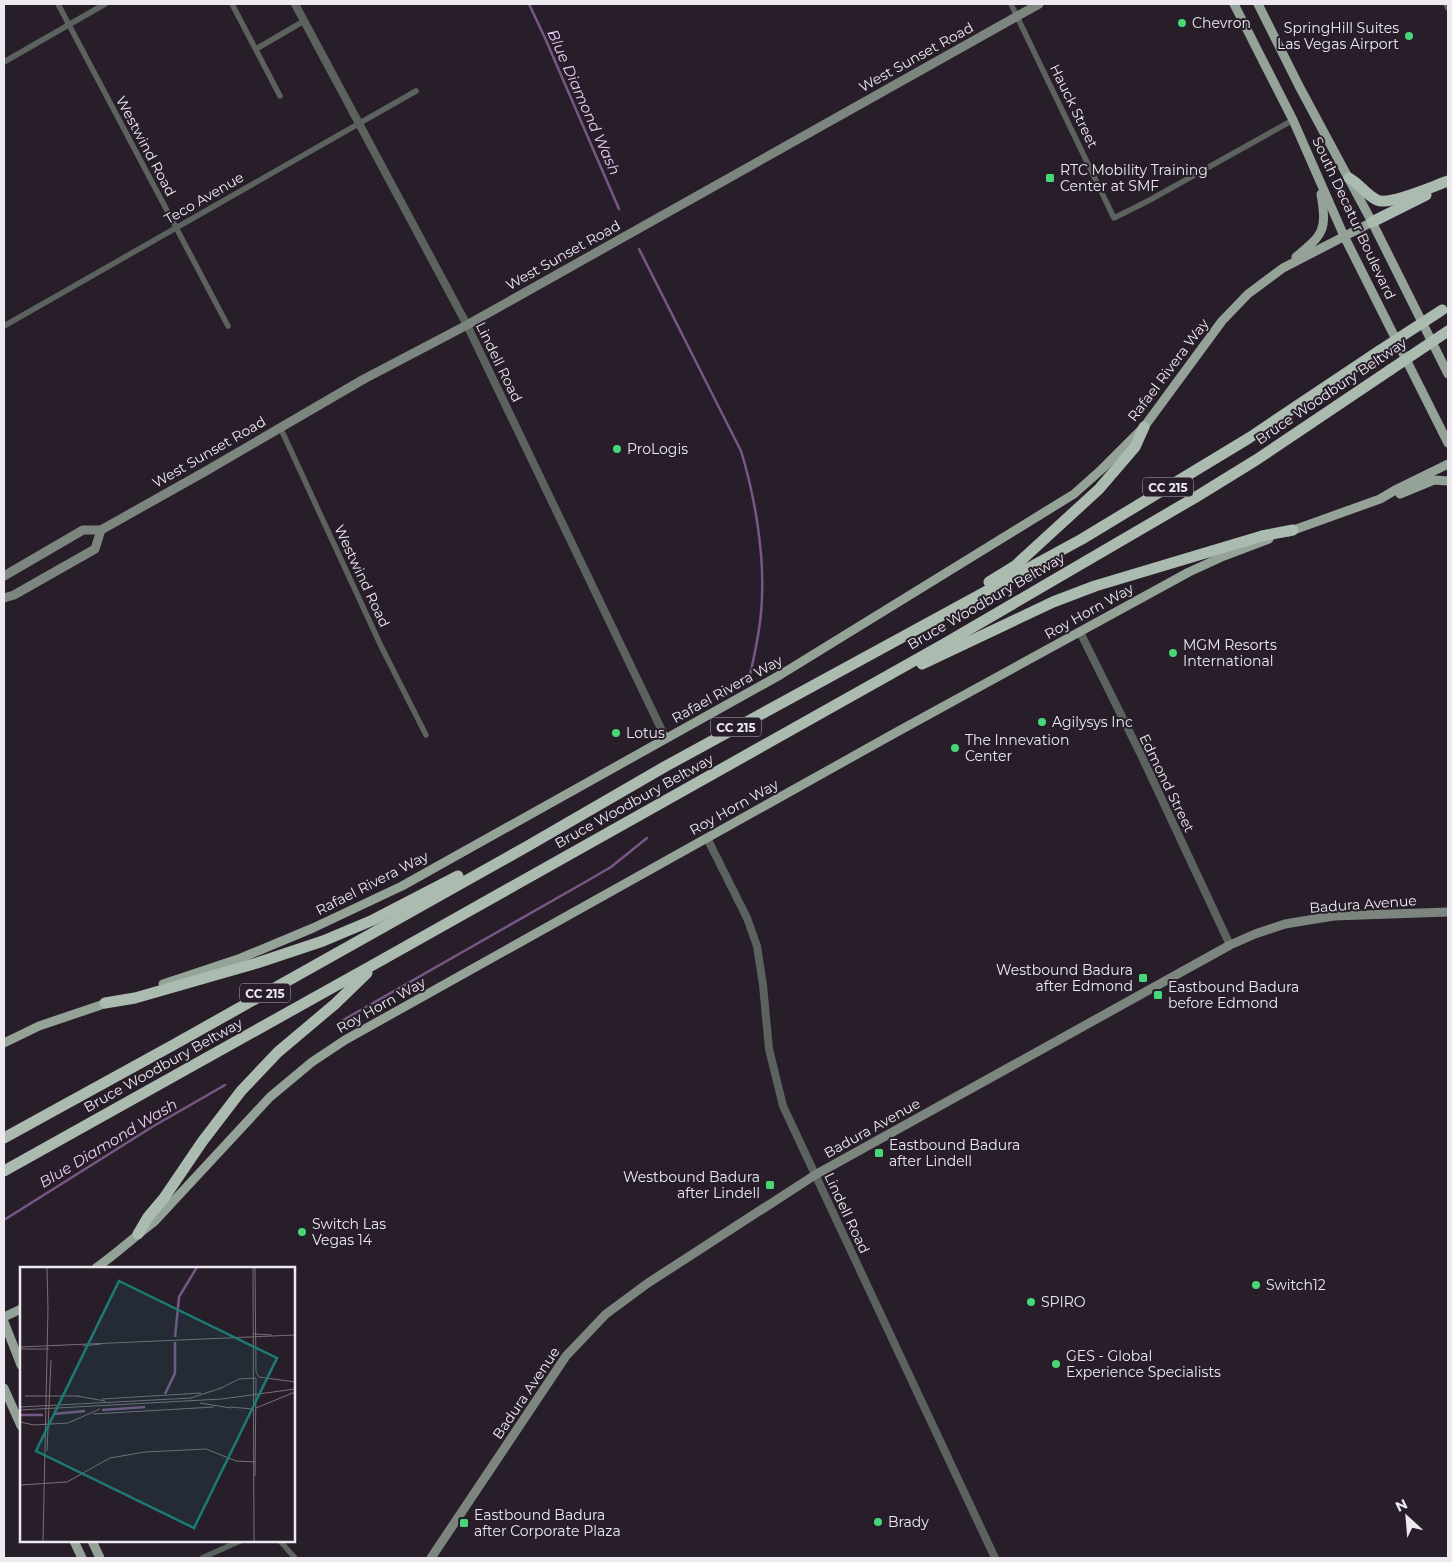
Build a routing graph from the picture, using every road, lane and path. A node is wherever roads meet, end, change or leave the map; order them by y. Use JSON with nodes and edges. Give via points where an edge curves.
{"nodes":[{"id":1,"x":58,"y":4,"type":"edge"},
{"id":2,"x":105,"y":4,"type":"edge"},
{"id":3,"x":232,"y":4,"type":"edge"},
{"id":4,"x":295,"y":4,"type":"edge"},
{"id":5,"x":1010,"y":4,"type":"edge"},
{"id":6,"x":1039,"y":4,"type":"edge"},
{"id":7,"x":1234,"y":4,"type":"edge"},
{"id":8,"x":1258,"y":4,"type":"edge"},
{"id":9,"x":1446,"y":4,"type":"edge"},
{"id":10,"x":1448,"y":8,"type":"edge"},
{"id":11,"x":1017,"y":16,"type":"junction"},
{"id":12,"x":304,"y":21,"type":"junction"},
{"id":13,"x":69,"y":25,"type":"junction"},
{"id":14,"x":256,"y":49,"type":"junction"},
{"id":15,"x":4,"y":62,"type":"edge"},
{"id":16,"x":416,"y":91,"type":"dead end"},
{"id":17,"x":280,"y":96,"type":"dead end"},
{"id":18,"x":1293,"y":120,"type":"junction"},
{"id":19,"x":360,"y":124,"type":"junction"},
{"id":20,"x":1318,"y":178,"type":"junction"},
{"id":21,"x":1349,"y":178,"type":"junction"},
{"id":22,"x":1448,"y":181,"type":"edge"},
{"id":23,"x":1372,"y":222,"type":"junction"},
{"id":24,"x":176,"y":228,"type":"junction"},
{"id":25,"x":1344,"y":236,"type":"junction"},
{"id":26,"x":1283,"y":268,"type":"junction"},
{"id":27,"x":1445,"y":308,"type":"edge"},
{"id":28,"x":467,"y":325,"type":"junction"},
{"id":29,"x":4,"y":326,"type":"edge"},
{"id":30,"x":228,"y":326,"type":"dead end"},
{"id":31,"x":1448,"y":331,"type":"edge"},
{"id":32,"x":1448,"y":374,"type":"edge"},
{"id":33,"x":280,"y":427,"type":"junction"},
{"id":34,"x":1144,"y":427,"type":"junction"},
{"id":35,"x":1448,"y":443,"type":"edge"},
{"id":36,"x":1448,"y":464,"type":"edge"},
{"id":37,"x":1448,"y":481,"type":"edge"},
{"id":38,"x":1380,"y":499,"type":"junction"},
{"id":39,"x":101,"y":530,"type":"junction"},
{"id":40,"x":1293,"y":530,"type":"junction"},
{"id":41,"x":4,"y":576,"type":"edge"},
{"id":42,"x":4,"y":598,"type":"edge"},
{"id":43,"x":950,"y":612,"type":"junction"},
{"id":44,"x":1080,"y":632,"type":"junction"},
{"id":45,"x":849,"y":696,"type":"junction"},
{"id":46,"x":426,"y":735,"type":"dead end"},
{"id":47,"x":666,"y":739,"type":"junction"},
{"id":48,"x":707,"y":838,"type":"junction"},
{"id":49,"x":526,"y":847,"type":"junction"},
{"id":50,"x":1448,"y":912,"type":"edge"},
{"id":51,"x":1230,"y":946,"type":"junction"},
{"id":52,"x":380,"y":962,"type":"junction"},
{"id":53,"x":105,"y":1003,"type":"junction"},
{"id":54,"x":4,"y":1042,"type":"edge"},
{"id":55,"x":4,"y":1138,"type":"edge"},
{"id":56,"x":4,"y":1171,"type":"edge"},
{"id":57,"x":815,"y":1175,"type":"junction"},
{"id":58,"x":138,"y":1234,"type":"junction"},
{"id":59,"x":97,"y":1267,"type":"edge"},
{"id":60,"x":20,"y":1309,"type":"edge"},
{"id":61,"x":4,"y":1317,"type":"edge"},
{"id":62,"x":4,"y":1322,"type":"edge"},
{"id":63,"x":20,"y":1362,"type":"edge"},
{"id":64,"x":4,"y":1388,"type":"edge"},
{"id":65,"x":20,"y":1424,"type":"edge"},
{"id":66,"x":74,"y":1542,"type":"edge"},
{"id":67,"x":92,"y":1542,"type":"edge"},
{"id":68,"x":238,"y":1542,"type":"edge"},
{"id":69,"x":281,"y":1542,"type":"edge"},
{"id":70,"x":82,"y":1558,"type":"edge"},
{"id":71,"x":100,"y":1558,"type":"edge"},
{"id":72,"x":202,"y":1558,"type":"edge"},
{"id":73,"x":295,"y":1558,"type":"edge"},
{"id":74,"x":431,"y":1558,"type":"edge"},
{"id":75,"x":995,"y":1558,"type":"edge"}],
"edges":[{"from":1,"to":13,"type":"street","name":"Westwind Road"},
{"from":2,"to":13,"type":"street"},
{"from":3,"to":14,"type":"street"},
{"from":4,"to":12,"type":"street","name":"Lindell Road"},
{"from":5,"to":11,"type":"street","name":"Hauck Street"},
{"from":6,"to":11,"type":"main road","name":"West Sunset Road"},
{"from":7,"to":18,"type":"main road","name":"South Decatur Boulevard"},
{"from":8,"to":21,"type":"main road","name":"South Decatur Boulevard"},
{"from":9,"to":10,"type":"street"},
{"from":11,"to":18,"type":"street","name":"Hauck Street","via":[[1114,218]]},
{"from":11,"to":28,"type":"main road","name":"West Sunset Road"},
{"from":12,"to":14,"type":"street"},
{"from":12,"to":19,"type":"street","name":"Lindell Road"},
{"from":13,"to":15,"type":"street"},
{"from":13,"to":24,"type":"street","name":"Westwind Road"},
{"from":14,"to":17,"type":"street"},
{"from":16,"to":19,"type":"street","name":"Teco Avenue"},
{"from":18,"to":20,"type":"main road","name":"South Decatur Boulevard"},
{"from":19,"to":24,"type":"street","name":"Teco Avenue"},
{"from":19,"to":28,"type":"street","name":"Lindell Road"},
{"from":20,"to":25,"type":"main road","name":"South Decatur Boulevard"},
{"from":20,"to":26,"type":"main road","via":[[1325,215],[1322,230],[1316,240]]},
{"from":21,"to":22,"type":"highway","via":[[1382,202]]},
{"from":21,"to":23,"type":"main road","name":"South Decatur Boulevard"},
{"from":22,"to":23,"type":"highway"},
{"from":23,"to":25,"type":"main road","name":"Rafael Rivera Way"},
{"from":23,"to":32,"type":"main road","name":"South Decatur Boulevard"},
{"from":24,"to":29,"type":"street","name":"Teco Avenue"},
{"from":24,"to":30,"type":"street","name":"Westwind Road"},
{"from":25,"to":26,"type":"main road","name":"Rafael Rivera Way"},
{"from":25,"to":35,"type":"main road","name":"South Decatur Boulevard"},
{"from":26,"to":34,"type":"main road","name":"Rafael Rivera Way","via":[[1248,294],[1222,321]]},
{"from":27,"to":43,"type":"highway","name":"Bruce Woodbury Beltway","number":"CC 215","bridge":true,"via":[[1223,453],[1082,539]]},
{"from":28,"to":33,"type":"main road","name":"West Sunset Road"},
{"from":28,"to":47,"type":"street","name":"Lindell Road"},
{"from":31,"to":45,"type":"highway","name":"Bruce Woodbury Beltway","number":"CC 215","bridge":true,"via":[[1196,497]]},
{"from":33,"to":39,"type":"main road","name":"West Sunset Road"},
{"from":33,"to":46,"type":"street","name":"Westwind Road","via":[[381,646]]},
{"from":34,"to":43,"type":"highway","via":[[1130,453],[1099,489],[1015,566]]},
{"from":34,"to":47,"type":"main road","name":"Rafael Rivera Way","via":[[1074,494],[810,657]]},
{"from":36,"to":38,"type":"main road","name":"Roy Horn Way"},
{"from":37,"to":38,"type":"main road","via":[[1434,480],[1392,498]]},
{"from":38,"to":40,"type":"main road","name":"Roy Horn Way"},
{"from":39,"to":41,"type":"main road","name":"West Sunset Road","via":[[83,530]]},
{"from":39,"to":42,"type":"main road","via":[[95,549]]},
{"from":40,"to":44,"type":"main road","name":"Roy Horn Way","via":[[1189,572]]},
{"from":40,"to":45,"type":"highway","via":[[1262,536],[1095,586]]},
{"from":43,"to":49,"type":"highway","name":"Bruce Woodbury Beltway","number":"CC 215","via":[[666,766]]},
{"from":44,"to":48,"type":"main road","name":"Roy Horn Way"},
{"from":44,"to":51,"type":"street","name":"Edmond Street"},
{"from":45,"to":52,"type":"highway","name":"Bruce Woodbury Beltway","number":"CC 215"},
{"from":47,"to":53,"type":"main road","name":"Rafael Rivera Way","via":[[402,886],[314,928],[231,961]]},
{"from":48,"to":57,"type":"street","name":"Lindell Road","via":[[747,918],[757,946],[769,1049],[782,1106]]},
{"from":48,"to":58,"type":"main road","name":"Roy Horn Way","via":[[345,1040],[312,1062],[270,1097],[154,1222]]},
{"from":49,"to":53,"type":"highway","via":[[494,858],[373,920],[323,941],[135,998]]},
{"from":49,"to":55,"type":"highway","name":"Bruce Woodbury Beltway","number":"CC 215"},
{"from":50,"to":51,"type":"main road","name":"Badura Avenue","via":[[1334,916],[1285,924]]},
{"from":51,"to":57,"type":"main road","name":"Badura Avenue"},
{"from":52,"to":56,"type":"highway","name":"Bruce Woodbury Beltway","number":"CC 215"},
{"from":52,"to":58,"type":"highway","via":[[278,1052],[247,1084]]},
{"from":53,"to":54,"type":"main road","name":"Rafael Rivera Way"},
{"from":57,"to":74,"type":"main road","name":"Badura Avenue","via":[[648,1283],[606,1314],[566,1356]]},
{"from":57,"to":75,"type":"street","name":"Lindell Road"},
{"from":58,"to":59,"type":"main road","name":"Roy Horn Way"},
{"from":60,"to":61,"type":"main road"},
{"from":62,"to":63,"type":"main road"},
{"from":64,"to":65,"type":"main road"},
{"from":66,"to":70,"type":"main road"},
{"from":67,"to":71,"type":"main road"},
{"from":68,"to":72,"type":"street"},
{"from":69,"to":73,"type":"street"}]}
